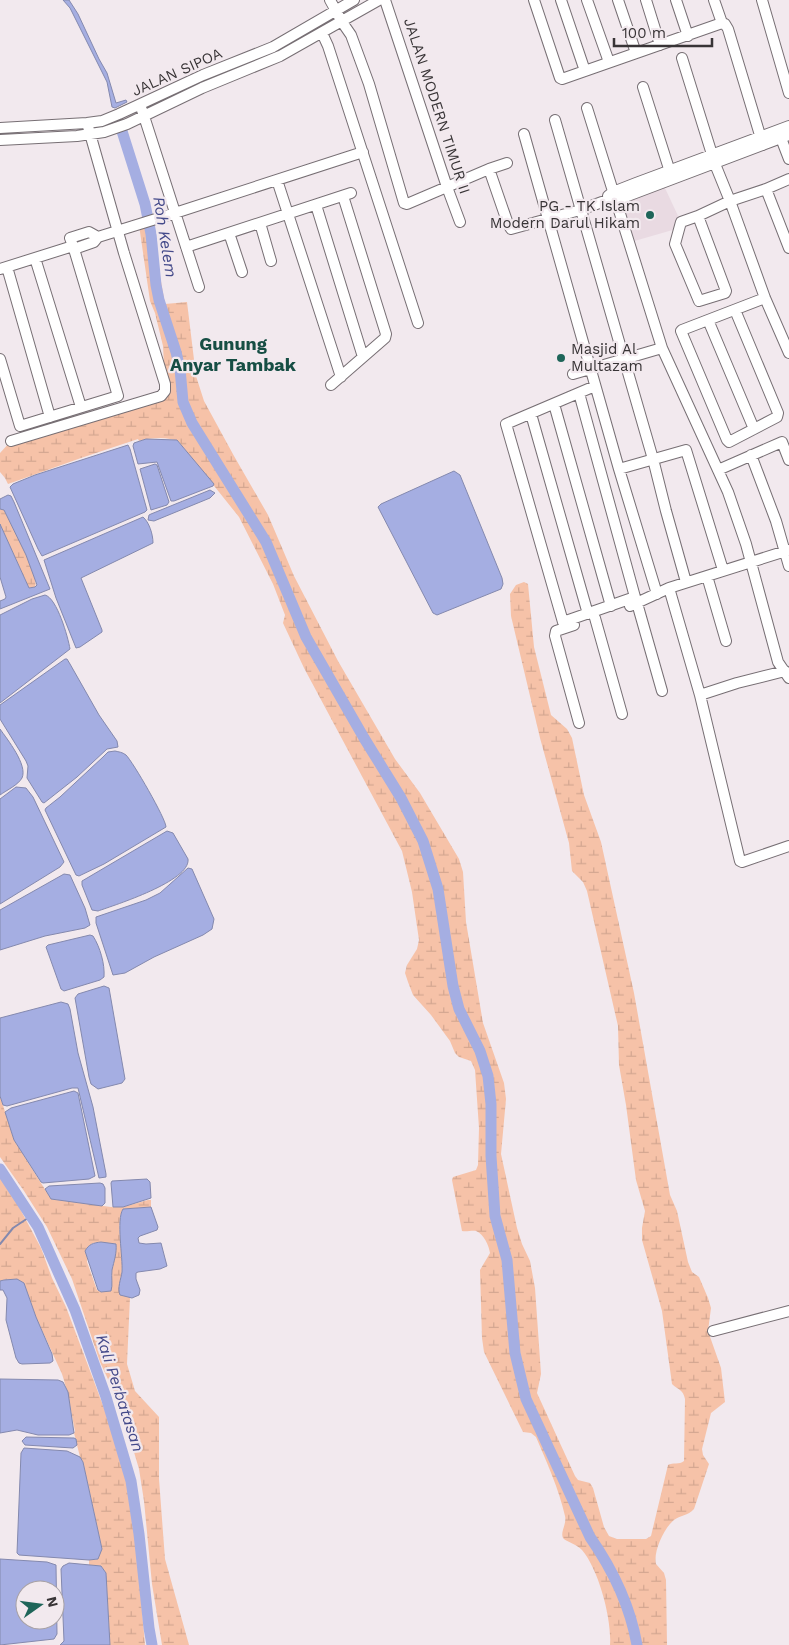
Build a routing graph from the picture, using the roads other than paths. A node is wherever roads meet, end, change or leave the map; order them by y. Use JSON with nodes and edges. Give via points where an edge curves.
{"nodes":[{"id":1,"x":330,"y":0,"type":"edge"},
{"id":2,"x":354,"y":0,"type":"edge"},
{"id":3,"x":379,"y":0,"type":"edge"},
{"id":4,"x":386,"y":0,"type":"edge"},
{"id":5,"x":534,"y":0,"type":"edge"},
{"id":6,"x":561,"y":0,"type":"edge"},
{"id":7,"x":588,"y":0,"type":"edge"},
{"id":8,"x":618,"y":0,"type":"edge"},
{"id":9,"x":646,"y":0,"type":"edge"},
{"id":10,"x":676,"y":0,"type":"edge"},
{"id":11,"x":714,"y":0,"type":"edge"},
{"id":12,"x":762,"y":0,"type":"edge"},
{"id":13,"x":336,"y":10,"type":"junction"},
{"id":14,"x":342,"y":22,"type":"junction"},
{"id":15,"x":722,"y":23,"type":"junction"},
{"id":16,"x":322,"y":33,"type":"junction"},
{"id":17,"x":688,"y":36,"type":"junction"},
{"id":18,"x":660,"y":45,"type":"junction"},
{"id":19,"x":636,"y":53,"type":"junction"},
{"id":20,"x":682,"y":58,"type":"dead end"},
{"id":21,"x":609,"y":62,"type":"junction"},
{"id":22,"x":585,"y":71,"type":"junction"},
{"id":23,"x":643,"y":87,"type":"dead end"},
{"id":24,"x":789,"y":93,"type":"edge"},
{"id":25,"x":140,"y":104,"type":"junction"},
{"id":26,"x":587,"y":108,"type":"dead end"},
{"id":27,"x":144,"y":115,"type":"junction"},
{"id":28,"x":555,"y":120,"type":"dead end"},
{"id":29,"x":0,"y":128,"type":"edge"},
{"id":30,"x":88,"y":129,"type":"junction"},
{"id":31,"x":524,"y":134,"type":"dead end"},
{"id":32,"x":786,"y":134,"type":"edge"},
{"id":33,"x":0,"y":140,"type":"edge"},
{"id":34,"x":761,"y":141,"type":"junction"},
{"id":35,"x":362,"y":152,"type":"junction"},
{"id":36,"x":713,"y":159,"type":"junction"},
{"id":37,"x":789,"y":159,"type":"edge"},
{"id":38,"x":506,"y":163,"type":"dead end"},
{"id":39,"x":489,"y":169,"type":"junction"},
{"id":40,"x":670,"y":174,"type":"junction"},
{"id":41,"x":789,"y":179,"type":"edge"},
{"id":42,"x":277,"y":180,"type":"junction"},
{"id":43,"x":447,"y":187,"type":"junction"},
{"id":44,"x":766,"y":189,"type":"junction"},
{"id":45,"x":615,"y":196,"type":"junction"},
{"id":46,"x":730,"y":201,"type":"junction"},
{"id":47,"x":316,"y":205,"type":"junction"},
{"id":48,"x":580,"y":210,"type":"junction"},
{"id":49,"x":176,"y":213,"type":"junction"},
{"id":50,"x":288,"y":214,"type":"junction"},
{"id":51,"x":698,"y":216,"type":"junction"},
{"id":52,"x":543,"y":220,"type":"junction"},
{"id":53,"x":460,"y":222,"type":"dead end"},
{"id":54,"x":260,"y":223,"type":"junction"},
{"id":55,"x":118,"y":231,"type":"junction"},
{"id":56,"x":230,"y":233,"type":"junction"},
{"id":57,"x":73,"y":247,"type":"junction"},
{"id":58,"x":186,"y":247,"type":"junction"},
{"id":59,"x":789,"y":248,"type":"edge"},
{"id":60,"x":35,"y":258,"type":"junction"},
{"id":61,"x":272,"y":260,"type":"dead end"},
{"id":62,"x":3,"y":268,"type":"edge"},
{"id":63,"x":242,"y":272,"type":"dead end"},
{"id":64,"x":199,"y":287,"type":"dead end"},
{"id":65,"x":765,"y":298,"type":"junction"},
{"id":66,"x":735,"y":310,"type":"junction"},
{"id":67,"x":708,"y":320,"type":"junction"},
{"id":68,"x":418,"y":323,"type":"dead end"},
{"id":69,"x":662,"y":348,"type":"junction"},
{"id":70,"x":789,"y":353,"type":"edge"},
{"id":71,"x":363,"y":357,"type":"junction"},
{"id":72,"x":0,"y":360,"type":"edge"},
{"id":73,"x":624,"y":360,"type":"junction"},
{"id":74,"x":591,"y":369,"type":"junction"},
{"id":75,"x":573,"y":374,"type":"dead end"},
{"id":76,"x":341,"y":377,"type":"junction"},
{"id":77,"x":331,"y":385,"type":"dead end"},
{"id":78,"x":595,"y":386,"type":"junction"},
{"id":79,"x":579,"y":393,"type":"junction"},
{"id":80,"x":554,"y":404,"type":"junction"},
{"id":81,"x":81,"y":407,"type":"junction"},
{"id":82,"x":531,"y":414,"type":"junction"},
{"id":83,"x":50,"y":417,"type":"junction"},
{"id":84,"x":754,"y":429,"type":"junction"},
{"id":85,"x":11,"y":441,"type":"dead end"},
{"id":86,"x":786,"y":441,"type":"edge"},
{"id":87,"x":751,"y":455,"type":"junction"},
{"id":88,"x":653,"y":458,"type":"junction"},
{"id":89,"x":789,"y":460,"type":"edge"},
{"id":90,"x":619,"y":469,"type":"junction"},
{"id":91,"x":718,"y":470,"type":"junction"},
{"id":92,"x":787,"y":550,"type":"edge"},
{"id":93,"x":750,"y":561,"type":"junction"},
{"id":94,"x":789,"y":566,"type":"edge"},
{"id":95,"x":723,"y":570,"type":"junction"},
{"id":96,"x":708,"y":576,"type":"junction"},
{"id":97,"x":686,"y":582,"type":"junction"},
{"id":98,"x":669,"y":588,"type":"junction"},
{"id":99,"x":657,"y":594,"type":"junction"},
{"id":100,"x":637,"y":603,"type":"junction"},
{"id":101,"x":611,"y":606,"type":"junction"},
{"id":102,"x":591,"y":616,"type":"junction"},
{"id":103,"x":726,"y":642,"type":"dead end"},
{"id":104,"x":789,"y":659,"type":"edge"},
{"id":105,"x":784,"y":670,"type":"edge"},
{"id":106,"x":662,"y":692,"type":"dead end"},
{"id":107,"x":700,"y":695,"type":"junction"},
{"id":108,"x":622,"y":714,"type":"dead end"},
{"id":109,"x":579,"y":723,"type":"dead end"},
{"id":110,"x":789,"y":846,"type":"edge"},
{"id":111,"x":789,"y":1311,"type":"edge"},
{"id":112,"x":713,"y":1331,"type":"dead end"}],
"edges":[{"from":1,"to":13,"type":"street"},
{"from":2,"to":13,"type":"street","name":"JALAN SIPOA"},
{"from":3,"to":14,"type":"street"},
{"from":4,"to":43,"type":"street","name":"JALAN MODERN TIMUR II"},
{"from":5,"to":22,"type":"street","via":[[560,78]]},
{"from":6,"to":22,"type":"street"},
{"from":7,"to":21,"type":"street"},
{"from":8,"to":19,"type":"street"},
{"from":9,"to":18,"type":"street"},
{"from":10,"to":17,"type":"street"},
{"from":11,"to":15,"type":"street"},
{"from":12,"to":24,"type":"street"},
{"from":13,"to":14,"type":"street"},
{"from":13,"to":25,"type":"street","name":"JALAN SIPOA","via":[[273,47]]},
{"from":14,"to":16,"type":"street"},
{"from":14,"to":43,"type":"street","via":[[352,35],[369,84],[404,203]]},
{"from":15,"to":17,"type":"street"},
{"from":15,"to":34,"type":"street","via":[[728,29]]},
{"from":16,"to":27,"type":"street","via":[[280,56]]},
{"from":16,"to":35,"type":"street"},
{"from":17,"to":18,"type":"street"},
{"from":18,"to":19,"type":"street"},
{"from":19,"to":21,"type":"street"},
{"from":20,"to":36,"type":"street"},
{"from":21,"to":22,"type":"street"},
{"from":23,"to":40,"type":"street"},
{"from":25,"to":27,"type":"street"},
{"from":25,"to":30,"type":"street","name":"JALAN SIPOA"},
{"from":26,"to":45,"type":"street"},
{"from":27,"to":30,"type":"street","via":[[104,132]]},
{"from":27,"to":49,"type":"street"},
{"from":28,"to":48,"type":"street"},
{"from":29,"to":30,"type":"street","name":"JALAN SIPOA"},
{"from":30,"to":33,"type":"street","via":[[44,139]]},
{"from":30,"to":55,"type":"street"},
{"from":31,"to":52,"type":"street"},
{"from":32,"to":34,"type":"street"},
{"from":32,"to":37,"type":"street"},
{"from":34,"to":36,"type":"street"},
{"from":35,"to":42,"type":"street"},
{"from":35,"to":68,"type":"street"},
{"from":36,"to":40,"type":"street"},
{"from":36,"to":46,"type":"street"},
{"from":38,"to":39,"type":"street"},
{"from":39,"to":43,"type":"street"},
{"from":39,"to":52,"type":"street","via":[[511,229]]},
{"from":40,"to":45,"type":"street"},
{"from":41,"to":44,"type":"street"},
{"from":42,"to":49,"type":"street"},
{"from":42,"to":50,"type":"street"},
{"from":43,"to":53,"type":"street","name":"JALAN MODERN TIMUR II"},
{"from":44,"to":46,"type":"street"},
{"from":44,"to":59,"type":"street"},
{"from":45,"to":48,"type":"street"},
{"from":45,"to":69,"type":"street"},
{"from":46,"to":51,"type":"street"},
{"from":46,"to":65,"type":"street"},
{"from":47,"to":50,"type":"street"},
{"from":47,"to":71,"type":"street"},
{"from":47,"to":71,"type":"street","via":[[347,195],[386,334]]},
{"from":48,"to":52,"type":"street"},
{"from":48,"to":73,"type":"street"},
{"from":49,"to":55,"type":"street"},
{"from":49,"to":58,"type":"street"},
{"from":50,"to":54,"type":"street"},
{"from":50,"to":76,"type":"street"},
{"from":51,"to":51,"type":"street","via":[[726,292],[699,302],[675,244],[681,222]]},
{"from":52,"to":74,"type":"street"},
{"from":54,"to":56,"type":"street"},
{"from":54,"to":61,"type":"street"},
{"from":55,"to":57,"type":"street","via":[[98,237],[89,232],[70,238]]},
{"from":55,"to":85,"type":"street","via":[[165,392],[161,396]]},
{"from":56,"to":58,"type":"street"},
{"from":56,"to":63,"type":"street"},
{"from":57,"to":60,"type":"street"},
{"from":57,"to":81,"type":"street","via":[[118,396]]},
{"from":58,"to":64,"type":"street"},
{"from":60,"to":62,"type":"street"},
{"from":60,"to":81,"type":"street"},
{"from":62,"to":83,"type":"street"},
{"from":65,"to":66,"type":"street"},
{"from":65,"to":70,"type":"street"},
{"from":66,"to":67,"type":"street"},
{"from":66,"to":84,"type":"street","via":[[778,414]]},
{"from":67,"to":84,"type":"street"},
{"from":67,"to":84,"type":"street","via":[[681,333],[727,440],[729,442]]},
{"from":69,"to":73,"type":"street"},
{"from":69,"to":91,"type":"street"},
{"from":71,"to":76,"type":"street"},
{"from":72,"to":83,"type":"street","via":[[20,426]]},
{"from":73,"to":74,"type":"street"},
{"from":73,"to":88,"type":"street"},
{"from":74,"to":75,"type":"street"},
{"from":74,"to":78,"type":"street"},
{"from":76,"to":77,"type":"street"},
{"from":78,"to":79,"type":"street"},
{"from":78,"to":90,"type":"street"},
{"from":79,"to":80,"type":"street"},
{"from":79,"to":101,"type":"street","via":[[635,597]]},
{"from":80,"to":82,"type":"street"},
{"from":80,"to":101,"type":"street"},
{"from":81,"to":83,"type":"street"},
{"from":82,"to":102,"type":"street"},
{"from":82,"to":102,"type":"street","via":[[506,424],[563,622]]},
{"from":86,"to":87,"type":"street"},
{"from":86,"to":89,"type":"street"},
{"from":87,"to":91,"type":"street"},
{"from":87,"to":92,"type":"street"},
{"from":88,"to":90,"type":"street"},
{"from":88,"to":95,"type":"street","via":[[686,450]]},
{"from":88,"to":97,"type":"street"},
{"from":90,"to":99,"type":"street"},
{"from":91,"to":93,"type":"street"},
{"from":92,"to":93,"type":"street"},
{"from":92,"to":94,"type":"street"},
{"from":93,"to":95,"type":"street"},
{"from":93,"to":105,"type":"street"},
{"from":95,"to":96,"type":"street"},
{"from":96,"to":97,"type":"street"},
{"from":96,"to":103,"type":"street"},
{"from":97,"to":98,"type":"street"},
{"from":98,"to":99,"type":"street"},
{"from":98,"to":107,"type":"street"},
{"from":99,"to":100,"type":"street"},
{"from":100,"to":102,"type":"street"},
{"from":100,"to":106,"type":"street"},
{"from":101,"to":102,"type":"street"},
{"from":102,"to":108,"type":"street"},
{"from":102,"to":109,"type":"street","via":[[556,631],[555,636]]},
{"from":104,"to":105,"type":"street"},
{"from":105,"to":107,"type":"street"},
{"from":107,"to":110,"type":"street","via":[[740,860]]},
{"from":111,"to":112,"type":"street"}]}
